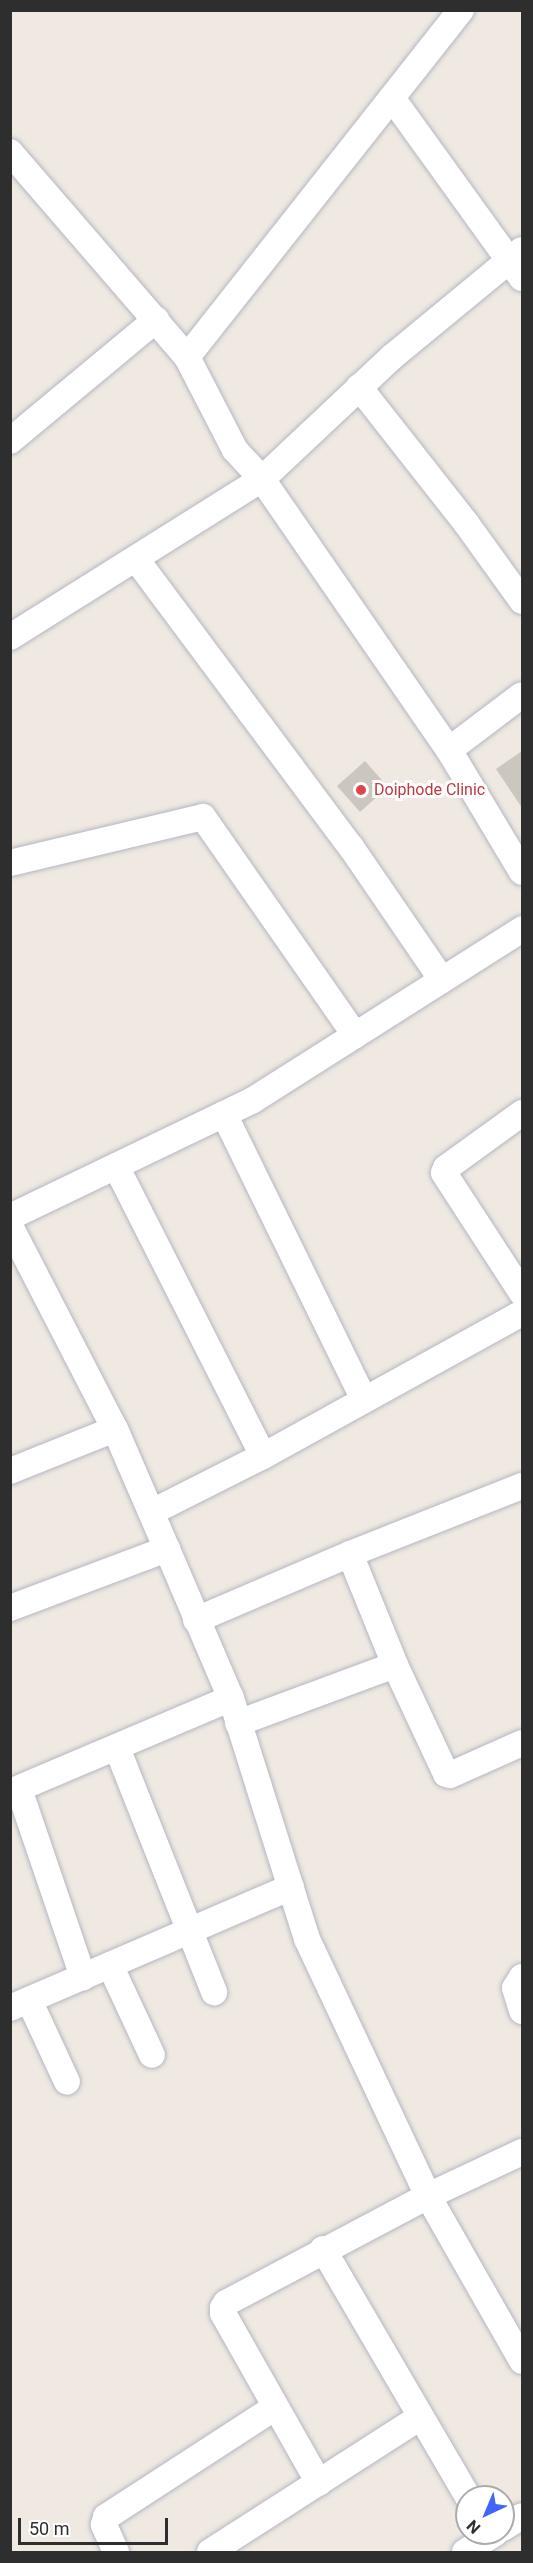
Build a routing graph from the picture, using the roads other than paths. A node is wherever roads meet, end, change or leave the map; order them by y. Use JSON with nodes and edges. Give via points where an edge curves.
{"nodes":[{"id":1,"x":461,"y":10,"type":"edge"},
{"id":2,"x":392,"y":98,"type":"junction"},
{"id":3,"x":10,"y":152,"type":"edge"},
{"id":4,"x":518,"y":263,"type":"edge"},
{"id":5,"x":156,"y":320,"type":"junction"},
{"id":6,"x":187,"y":357,"type":"junction"},
{"id":7,"x":359,"y":387,"type":"junction"},
{"id":8,"x":10,"y":441,"type":"edge"},
{"id":9,"x":262,"y":479,"type":"junction"},
{"id":10,"x":136,"y":559,"type":"junction"},
{"id":11,"x":522,"y":602,"type":"edge"},
{"id":12,"x":10,"y":637,"type":"edge"},
{"id":13,"x":522,"y":695,"type":"edge"},
{"id":14,"x":449,"y":750,"type":"junction"},
{"id":15,"x":10,"y":863,"type":"edge"},
{"id":16,"x":522,"y":872,"type":"edge"},
{"id":17,"x":522,"y":929,"type":"edge"},
{"id":18,"x":442,"y":980,"type":"junction"},
{"id":19,"x":355,"y":1035,"type":"junction"},
{"id":20,"x":522,"y":1113,"type":"edge"},
{"id":21,"x":224,"y":1114,"type":"junction"},
{"id":22,"x":116,"y":1167,"type":"junction"},
{"id":23,"x":10,"y":1217,"type":"edge"},
{"id":24,"x":10,"y":1226,"type":"edge"},
{"id":25,"x":522,"y":1293,"type":"edge"},
{"id":26,"x":522,"y":1313,"type":"edge"},
{"id":27,"x":364,"y":1400,"type":"junction"},
{"id":28,"x":115,"y":1429,"type":"junction"},
{"id":29,"x":263,"y":1456,"type":"junction"},
{"id":30,"x":10,"y":1471,"type":"edge"},
{"id":31,"x":522,"y":1486,"type":"edge"},
{"id":32,"x":152,"y":1512,"type":"junction"},
{"id":33,"x":167,"y":1549,"type":"junction"},
{"id":34,"x":350,"y":1554,"type":"junction"},
{"id":35,"x":10,"y":1608,"type":"edge"},
{"id":36,"x":196,"y":1620,"type":"junction"},
{"id":37,"x":395,"y":1665,"type":"junction"},
{"id":38,"x":231,"y":1698,"type":"junction"},
{"id":39,"x":238,"y":1723,"type":"junction"},
{"id":40,"x":522,"y":1743,"type":"edge"},
{"id":41,"x":117,"y":1748,"type":"junction"},
{"id":42,"x":15,"y":1791,"type":"edge"},
{"id":43,"x":291,"y":1887,"type":"junction"},
{"id":44,"x":191,"y":1930,"type":"junction"},
{"id":45,"x":110,"y":1965,"type":"junction"},
{"id":46,"x":83,"y":1977,"type":"junction"},
{"id":47,"x":522,"y":1977,"type":"edge"},
{"id":48,"x":214,"y":1992,"type":"dead end"},
{"id":49,"x":20,"y":2004,"type":"edge"},
{"id":50,"x":522,"y":2011,"type":"edge"},
{"id":51,"x":152,"y":2055,"type":"dead end"},
{"id":52,"x":67,"y":2082,"type":"dead end"},
{"id":53,"x":522,"y":2152,"type":"edge"},
{"id":54,"x":429,"y":2196,"type":"junction"},
{"id":55,"x":324,"y":2249,"type":"junction"},
{"id":56,"x":522,"y":2361,"type":"edge"},
{"id":57,"x":274,"y":2408,"type":"junction"},
{"id":58,"x":420,"y":2417,"type":"junction"},
{"id":59,"x":319,"y":2483,"type":"junction"},
{"id":60,"x":461,"y":2485,"type":"edge"},
{"id":61,"x":479,"y":2545,"type":"edge"},
{"id":62,"x":116,"y":2553,"type":"edge"},
{"id":63,"x":210,"y":2553,"type":"edge"},
{"id":64,"x":465,"y":2553,"type":"edge"}],
"edges":[{"from":1,"to":2,"type":"street"},
{"from":2,"to":4,"type":"street"},
{"from":2,"to":6,"type":"street"},
{"from":3,"to":5,"type":"street"},
{"from":4,"to":7,"type":"street"},
{"from":5,"to":6,"type":"street"},
{"from":5,"to":8,"type":"street"},
{"from":6,"to":9,"type":"street","via":[[235,450]]},
{"from":7,"to":9,"type":"street"},
{"from":7,"to":11,"type":"street","via":[[466,523]]},
{"from":9,"to":10,"type":"street"},
{"from":9,"to":14,"type":"street"},
{"from":10,"to":12,"type":"street"},
{"from":10,"to":18,"type":"street","via":[[351,847]]},
{"from":13,"to":14,"type":"street"},
{"from":14,"to":16,"type":"street"},
{"from":15,"to":19,"type":"street","via":[[203,817]]},
{"from":17,"to":18,"type":"street"},
{"from":18,"to":19,"type":"street"},
{"from":19,"to":21,"type":"street"},
{"from":20,"to":25,"type":"street","via":[[444,1173]]},
{"from":21,"to":22,"type":"street"},
{"from":21,"to":27,"type":"street"},
{"from":22,"to":23,"type":"street"},
{"from":22,"to":29,"type":"street"},
{"from":24,"to":28,"type":"street"},
{"from":26,"to":27,"type":"street"},
{"from":27,"to":29,"type":"street"},
{"from":28,"to":30,"type":"street"},
{"from":28,"to":32,"type":"street"},
{"from":29,"to":32,"type":"street"},
{"from":31,"to":34,"type":"street"},
{"from":32,"to":33,"type":"street"},
{"from":33,"to":35,"type":"street"},
{"from":33,"to":36,"type":"street"},
{"from":34,"to":36,"type":"street"},
{"from":34,"to":37,"type":"street"},
{"from":36,"to":38,"type":"street"},
{"from":37,"to":39,"type":"street"},
{"from":37,"to":40,"type":"street","via":[[447,1774]]},
{"from":38,"to":39,"type":"street"},
{"from":38,"to":41,"type":"street"},
{"from":39,"to":43,"type":"street"},
{"from":41,"to":42,"type":"street"},
{"from":41,"to":44,"type":"street"},
{"from":42,"to":46,"type":"street"},
{"from":43,"to":44,"type":"street"},
{"from":43,"to":54,"type":"street","via":[[307,1939]]},
{"from":44,"to":45,"type":"street"},
{"from":44,"to":48,"type":"street"},
{"from":45,"to":46,"type":"street"},
{"from":45,"to":51,"type":"street"},
{"from":46,"to":49,"type":"street"},
{"from":47,"to":50,"type":"street","via":[[515,1988]]},
{"from":49,"to":52,"type":"street"},
{"from":53,"to":54,"type":"street"},
{"from":54,"to":55,"type":"street"},
{"from":54,"to":56,"type":"street"},
{"from":55,"to":57,"type":"street","via":[[223,2308]]},
{"from":55,"to":58,"type":"street"},
{"from":57,"to":59,"type":"street"},
{"from":57,"to":62,"type":"street","via":[[106,2517],[104,2525]]},
{"from":58,"to":59,"type":"street"},
{"from":58,"to":60,"type":"street"},
{"from":59,"to":63,"type":"street"},
{"from":61,"to":64,"type":"street"}]}
